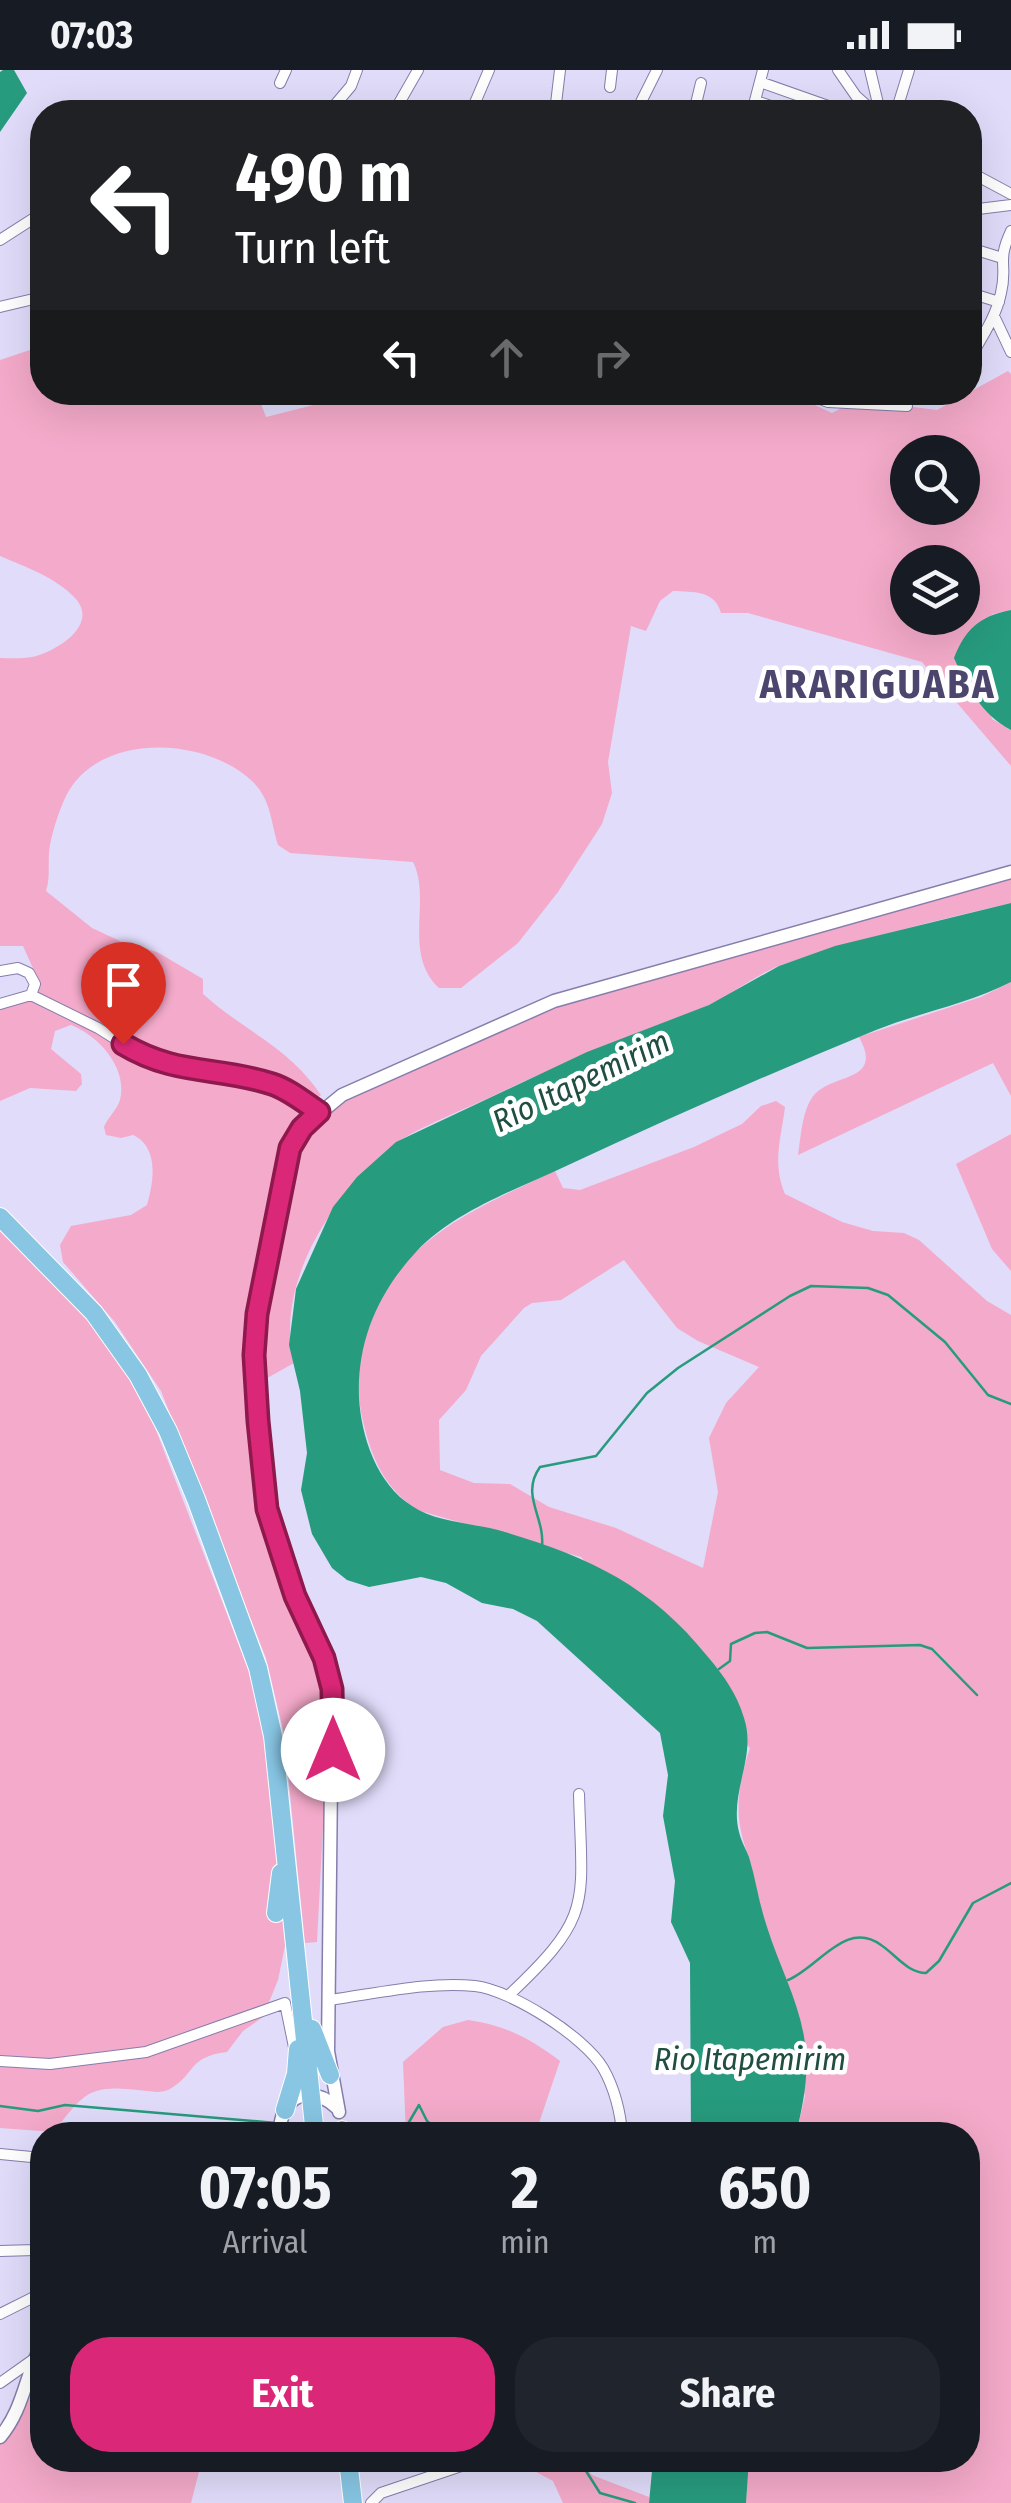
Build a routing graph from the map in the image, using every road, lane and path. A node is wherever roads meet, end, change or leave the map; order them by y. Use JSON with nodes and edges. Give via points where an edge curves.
{"nodes":[{"id":1,"x":286,"y":70,"type":"edge"},
{"id":2,"x":357,"y":70,"type":"edge"},
{"id":3,"x":418,"y":70,"type":"edge"},
{"id":4,"x":490,"y":70,"type":"edge"},
{"id":5,"x":560,"y":70,"type":"edge"},
{"id":6,"x":612,"y":70,"type":"edge"},
{"id":7,"x":657,"y":70,"type":"edge"},
{"id":8,"x":838,"y":70,"type":"edge"},
{"id":9,"x":870,"y":70,"type":"edge"},
{"id":10,"x":910,"y":70,"type":"edge"},
{"id":11,"x":762,"y":76,"type":"edge"},
{"id":12,"x":701,"y":82,"type":"dead end"},
{"id":13,"x":280,"y":83,"type":"dead end"},
{"id":14,"x":610,"y":87,"type":"dead end"},
{"id":15,"x":339,"y":100,"type":"edge"},
{"id":16,"x":401,"y":100,"type":"edge"},
{"id":17,"x":476,"y":100,"type":"edge"},
{"id":18,"x":556,"y":100,"type":"edge"},
{"id":19,"x":642,"y":100,"type":"edge"},
{"id":20,"x":697,"y":100,"type":"edge"},
{"id":21,"x":817,"y":100,"type":"edge"},
{"id":22,"x":861,"y":100,"type":"edge"},
{"id":23,"x":875,"y":100,"type":"edge"},
{"id":24,"x":900,"y":100,"type":"edge"},
{"id":25,"x":982,"y":178,"type":"edge"},
{"id":26,"x":1011,"y":194,"type":"edge"},
{"id":27,"x":1011,"y":205,"type":"edge"},
{"id":28,"x":982,"y":209,"type":"edge"},
{"id":29,"x":30,"y":221,"type":"edge"},
{"id":30,"x":1011,"y":231,"type":"edge"},
{"id":31,"x":0,"y":240,"type":"edge"},
{"id":32,"x":982,"y":252,"type":"edge"},
{"id":33,"x":999,"y":257,"type":"junction"},
{"id":34,"x":982,"y":297,"type":"edge"},
{"id":35,"x":30,"y":300,"type":"edge"},
{"id":36,"x":999,"y":302,"type":"junction"},
{"id":37,"x":0,"y":307,"type":"edge"},
{"id":38,"x":994,"y":316,"type":"junction"},
{"id":39,"x":982,"y":330,"type":"edge"},
{"id":40,"x":1011,"y":352,"type":"edge"},
{"id":41,"x":887,"y":405,"type":"edge"},
{"id":42,"x":907,"y":406,"type":"dead end"},
{"id":43,"x":1011,"y":872,"type":"edge"},
{"id":44,"x":0,"y":971,"type":"edge"},
{"id":45,"x":31,"y":996,"type":"junction"},
{"id":46,"x":0,"y":1004,"type":"edge"},
{"id":47,"x":319,"y":1112,"type":"junction"},
{"id":48,"x":0,"y":1217,"type":"edge"},
{"id":49,"x":579,"y":1794,"type":"dead end"},
{"id":50,"x":285,"y":1848,"type":"junction"},
{"id":51,"x":276,"y":1914,"type":"dead end"},
{"id":52,"x":509,"y":1995,"type":"junction"},
{"id":53,"x":328,"y":2000,"type":"junction"},
{"id":54,"x":292,"y":2001,"type":"junction"},
{"id":55,"x":0,"y":2060,"type":"edge"},
{"id":56,"x":327,"y":2062,"type":"junction"},
{"id":57,"x":310,"y":2087,"type":"junction"},
{"id":58,"x":283,"y":2122,"type":"edge"},
{"id":59,"x":285,"y":2122,"type":"edge"},
{"id":60,"x":314,"y":2122,"type":"edge"},
{"id":61,"x":338,"y":2122,"type":"edge"},
{"id":62,"x":339,"y":2122,"type":"edge"},
{"id":63,"x":620,"y":2122,"type":"edge"},
{"id":64,"x":0,"y":2154,"type":"edge"},
{"id":65,"x":30,"y":2157,"type":"edge"},
{"id":66,"x":30,"y":2250,"type":"edge"},
{"id":67,"x":0,"y":2251,"type":"edge"},
{"id":68,"x":30,"y":2299,"type":"edge"},
{"id":69,"x":0,"y":2314,"type":"edge"},
{"id":70,"x":30,"y":2362,"type":"edge"},
{"id":71,"x":30,"y":2374,"type":"edge"},
{"id":72,"x":0,"y":2383,"type":"edge"},
{"id":73,"x":0,"y":2437,"type":"edge"},
{"id":74,"x":349,"y":2472,"type":"edge"},
{"id":75,"x":445,"y":2472,"type":"edge"},
{"id":76,"x":352,"y":2503,"type":"edge"},
{"id":77,"x":372,"y":2503,"type":"edge"}],
"edges":[{"from":1,"to":13,"type":"street"},
{"from":2,"to":15,"type":"street"},
{"from":3,"to":16,"type":"street"},
{"from":4,"to":17,"type":"street"},
{"from":5,"to":18,"type":"street"},
{"from":6,"to":14,"type":"street"},
{"from":7,"to":19,"type":"street"},
{"from":8,"to":22,"type":"street"},
{"from":9,"to":23,"type":"street"},
{"from":10,"to":24,"type":"street"},
{"from":11,"to":21,"type":"street"},
{"from":12,"to":20,"type":"street"},
{"from":25,"to":26,"type":"street"},
{"from":27,"to":28,"type":"street"},
{"from":29,"to":31,"type":"street"},
{"from":30,"to":33,"type":"street"},
{"from":32,"to":33,"type":"street"},
{"from":33,"to":36,"type":"street"},
{"from":34,"to":36,"type":"street"},
{"from":35,"to":37,"type":"street"},
{"from":36,"to":38,"type":"street"},
{"from":38,"to":39,"type":"street"},
{"from":38,"to":40,"type":"street"},
{"from":41,"to":42,"type":"street"},
{"from":43,"to":47,"type":"street","via":[[554,1001],[342,1095]]},
{"from":44,"to":45,"type":"street","via":[[29,973],[35,984]]},
{"from":45,"to":46,"type":"street"},
{"from":45,"to":47,"type":"street","via":[[149,1060],[277,1085]]},
{"from":47,"to":53,"type":"street","via":[[290,1148],[254,1355],[267,1509],[332,1689]]},
{"from":48,"to":50,"type":"highway","via":[[94,1313],[168,1431],[258,1668]]},
{"from":49,"to":52,"type":"street","via":[[579,1907],[564,1940]]},
{"from":50,"to":51,"type":"highway"},
{"from":50,"to":54,"type":"highway"},
{"from":52,"to":53,"type":"street","via":[[445,1986]]},
{"from":52,"to":63,"type":"street","via":[[595,2057]]},
{"from":53,"to":56,"type":"street"},
{"from":54,"to":55,"type":"street","via":[[146,2052],[50,2064]]},
{"from":54,"to":56,"type":"highway"},
{"from":54,"to":57,"type":"highway"},
{"from":54,"to":58,"type":"highway","via":[[297,2063]]},
{"from":56,"to":57,"type":"street"},
{"from":56,"to":62,"type":"street"},
{"from":57,"to":59,"type":"street"},
{"from":57,"to":60,"type":"highway"},
{"from":57,"to":61,"type":"street","via":[[328,2099]]},
{"from":64,"to":65,"type":"street"},
{"from":66,"to":67,"type":"street"},
{"from":68,"to":69,"type":"street"},
{"from":70,"to":72,"type":"street"},
{"from":71,"to":73,"type":"street","via":[[23,2401]]},
{"from":74,"to":76,"type":"highway"},
{"from":75,"to":77,"type":"street"}]}
